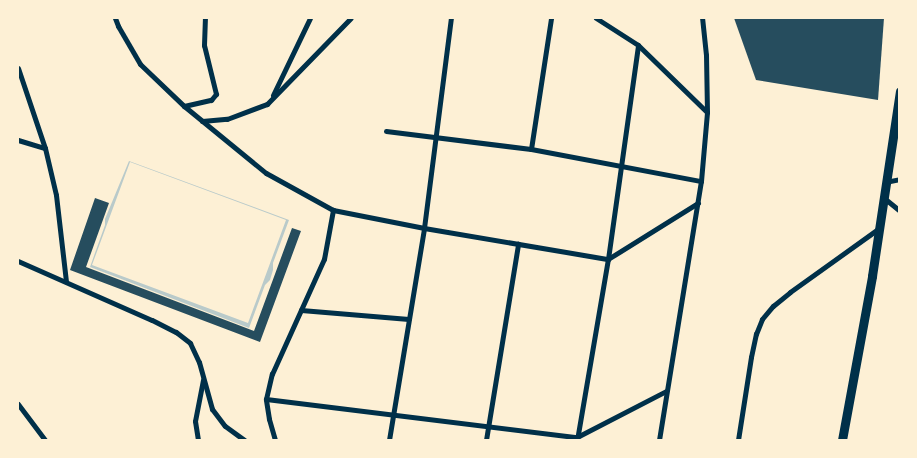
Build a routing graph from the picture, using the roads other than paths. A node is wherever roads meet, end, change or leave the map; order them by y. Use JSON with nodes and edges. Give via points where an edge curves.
{"nodes":[{"id":1,"x":115,"y":18,"type":"edge"},
{"id":2,"x":205,"y":18,"type":"edge"},
{"id":3,"x":310,"y":18,"type":"edge"},
{"id":4,"x":351,"y":18,"type":"edge"},
{"id":5,"x":451,"y":18,"type":"edge"},
{"id":6,"x":551,"y":18,"type":"edge"},
{"id":7,"x":596,"y":18,"type":"edge"},
{"id":8,"x":702,"y":18,"type":"edge"},
{"id":9,"x":638,"y":45,"type":"junction"},
{"id":10,"x":18,"y":68,"type":"edge"},
{"id":11,"x":900,"y":91,"type":"edge"},
{"id":12,"x":267,"y":104,"type":"junction"},
{"id":13,"x":184,"y":106,"type":"junction"},
{"id":14,"x":707,"y":112,"type":"junction"},
{"id":15,"x":201,"y":121,"type":"junction"},
{"id":16,"x":386,"y":131,"type":"dead end"},
{"id":17,"x":434,"y":138,"type":"junction"},
{"id":18,"x":18,"y":140,"type":"edge"},
{"id":19,"x":45,"y":148,"type":"junction"},
{"id":20,"x":530,"y":149,"type":"junction"},
{"id":21,"x":623,"y":167,"type":"junction"},
{"id":22,"x":900,"y":179,"type":"edge"},
{"id":23,"x":701,"y":181,"type":"junction"},
{"id":24,"x":885,"y":182,"type":"junction"},
{"id":25,"x":884,"y":197,"type":"junction"},
{"id":26,"x":698,"y":203,"type":"junction"},
{"id":27,"x":333,"y":210,"type":"junction"},
{"id":28,"x":900,"y":211,"type":"edge"},
{"id":29,"x":424,"y":228,"type":"junction"},
{"id":30,"x":879,"y":229,"type":"junction"},
{"id":31,"x":518,"y":244,"type":"junction"},
{"id":32,"x":608,"y":259,"type":"junction"},
{"id":33,"x":18,"y":261,"type":"edge"},
{"id":34,"x":66,"y":282,"type":"junction"},
{"id":35,"x":301,"y":310,"type":"junction"},
{"id":36,"x":409,"y":319,"type":"junction"},
{"id":37,"x":203,"y":380,"type":"junction"},
{"id":38,"x":666,"y":391,"type":"junction"},
{"id":39,"x":266,"y":399,"type":"junction"},
{"id":40,"x":18,"y":404,"type":"edge"},
{"id":41,"x":393,"y":415,"type":"junction"},
{"id":42,"x":488,"y":428,"type":"junction"},
{"id":43,"x":577,"y":439,"type":"edge"},
{"id":44,"x":45,"y":440,"type":"edge"},
{"id":45,"x":198,"y":440,"type":"edge"},
{"id":46,"x":244,"y":440,"type":"edge"},
{"id":47,"x":275,"y":440,"type":"edge"},
{"id":48,"x":389,"y":440,"type":"edge"},
{"id":49,"x":486,"y":440,"type":"edge"},
{"id":50,"x":659,"y":440,"type":"edge"},
{"id":51,"x":738,"y":440,"type":"edge"},
{"id":52,"x":842,"y":440,"type":"edge"}],
"edges":[{"from":1,"to":13,"type":"street","via":[[140,64]]},
{"from":2,"to":13,"type":"street","via":[[204,45],[216,94],[211,100]]},
{"from":3,"to":12,"type":"street"},
{"from":4,"to":12,"type":"street"},
{"from":5,"to":17,"type":"street"},
{"from":6,"to":20,"type":"street"},
{"from":7,"to":9,"type":"street"},
{"from":8,"to":14,"type":"street"},
{"from":9,"to":14,"type":"street"},
{"from":9,"to":21,"type":"street"},
{"from":10,"to":19,"type":"street"},
{"from":11,"to":24,"type":"main road"},
{"from":12,"to":15,"type":"street","via":[[227,119]]},
{"from":13,"to":15,"type":"street"},
{"from":14,"to":23,"type":"street"},
{"from":15,"to":27,"type":"street","via":[[266,173]]},
{"from":16,"to":17,"type":"street"},
{"from":17,"to":20,"type":"street"},
{"from":17,"to":29,"type":"street"},
{"from":18,"to":19,"type":"street"},
{"from":19,"to":34,"type":"street","via":[[60,221]]},
{"from":20,"to":21,"type":"street"},
{"from":21,"to":23,"type":"street"},
{"from":21,"to":32,"type":"street"},
{"from":22,"to":24,"type":"street"},
{"from":23,"to":26,"type":"street"},
{"from":24,"to":25,"type":"main road"},
{"from":25,"to":28,"type":"street"},
{"from":25,"to":30,"type":"main road"},
{"from":26,"to":32,"type":"street"},
{"from":26,"to":38,"type":"street"},
{"from":27,"to":29,"type":"street"},
{"from":27,"to":35,"type":"street","via":[[324,259]]},
{"from":29,"to":31,"type":"street"},
{"from":29,"to":36,"type":"street"},
{"from":30,"to":51,"type":"street","via":[[790,292],[762,319],[751,357]]},
{"from":30,"to":52,"type":"main road"},
{"from":31,"to":32,"type":"street"},
{"from":31,"to":42,"type":"street"},
{"from":32,"to":43,"type":"street"},
{"from":33,"to":34,"type":"street"},
{"from":34,"to":37,"type":"street","via":[[176,332],[190,343]]},
{"from":35,"to":36,"type":"street"},
{"from":35,"to":39,"type":"street","via":[[272,374]]},
{"from":36,"to":41,"type":"street"},
{"from":37,"to":45,"type":"street","via":[[195,421]]},
{"from":37,"to":46,"type":"street","via":[[212,409],[225,426]]},
{"from":38,"to":43,"type":"street"},
{"from":38,"to":50,"type":"street"},
{"from":39,"to":41,"type":"street"},
{"from":39,"to":47,"type":"street"},
{"from":40,"to":44,"type":"street"},
{"from":41,"to":42,"type":"street"},
{"from":41,"to":48,"type":"street"},
{"from":42,"to":43,"type":"street"},
{"from":42,"to":49,"type":"street"}]}
